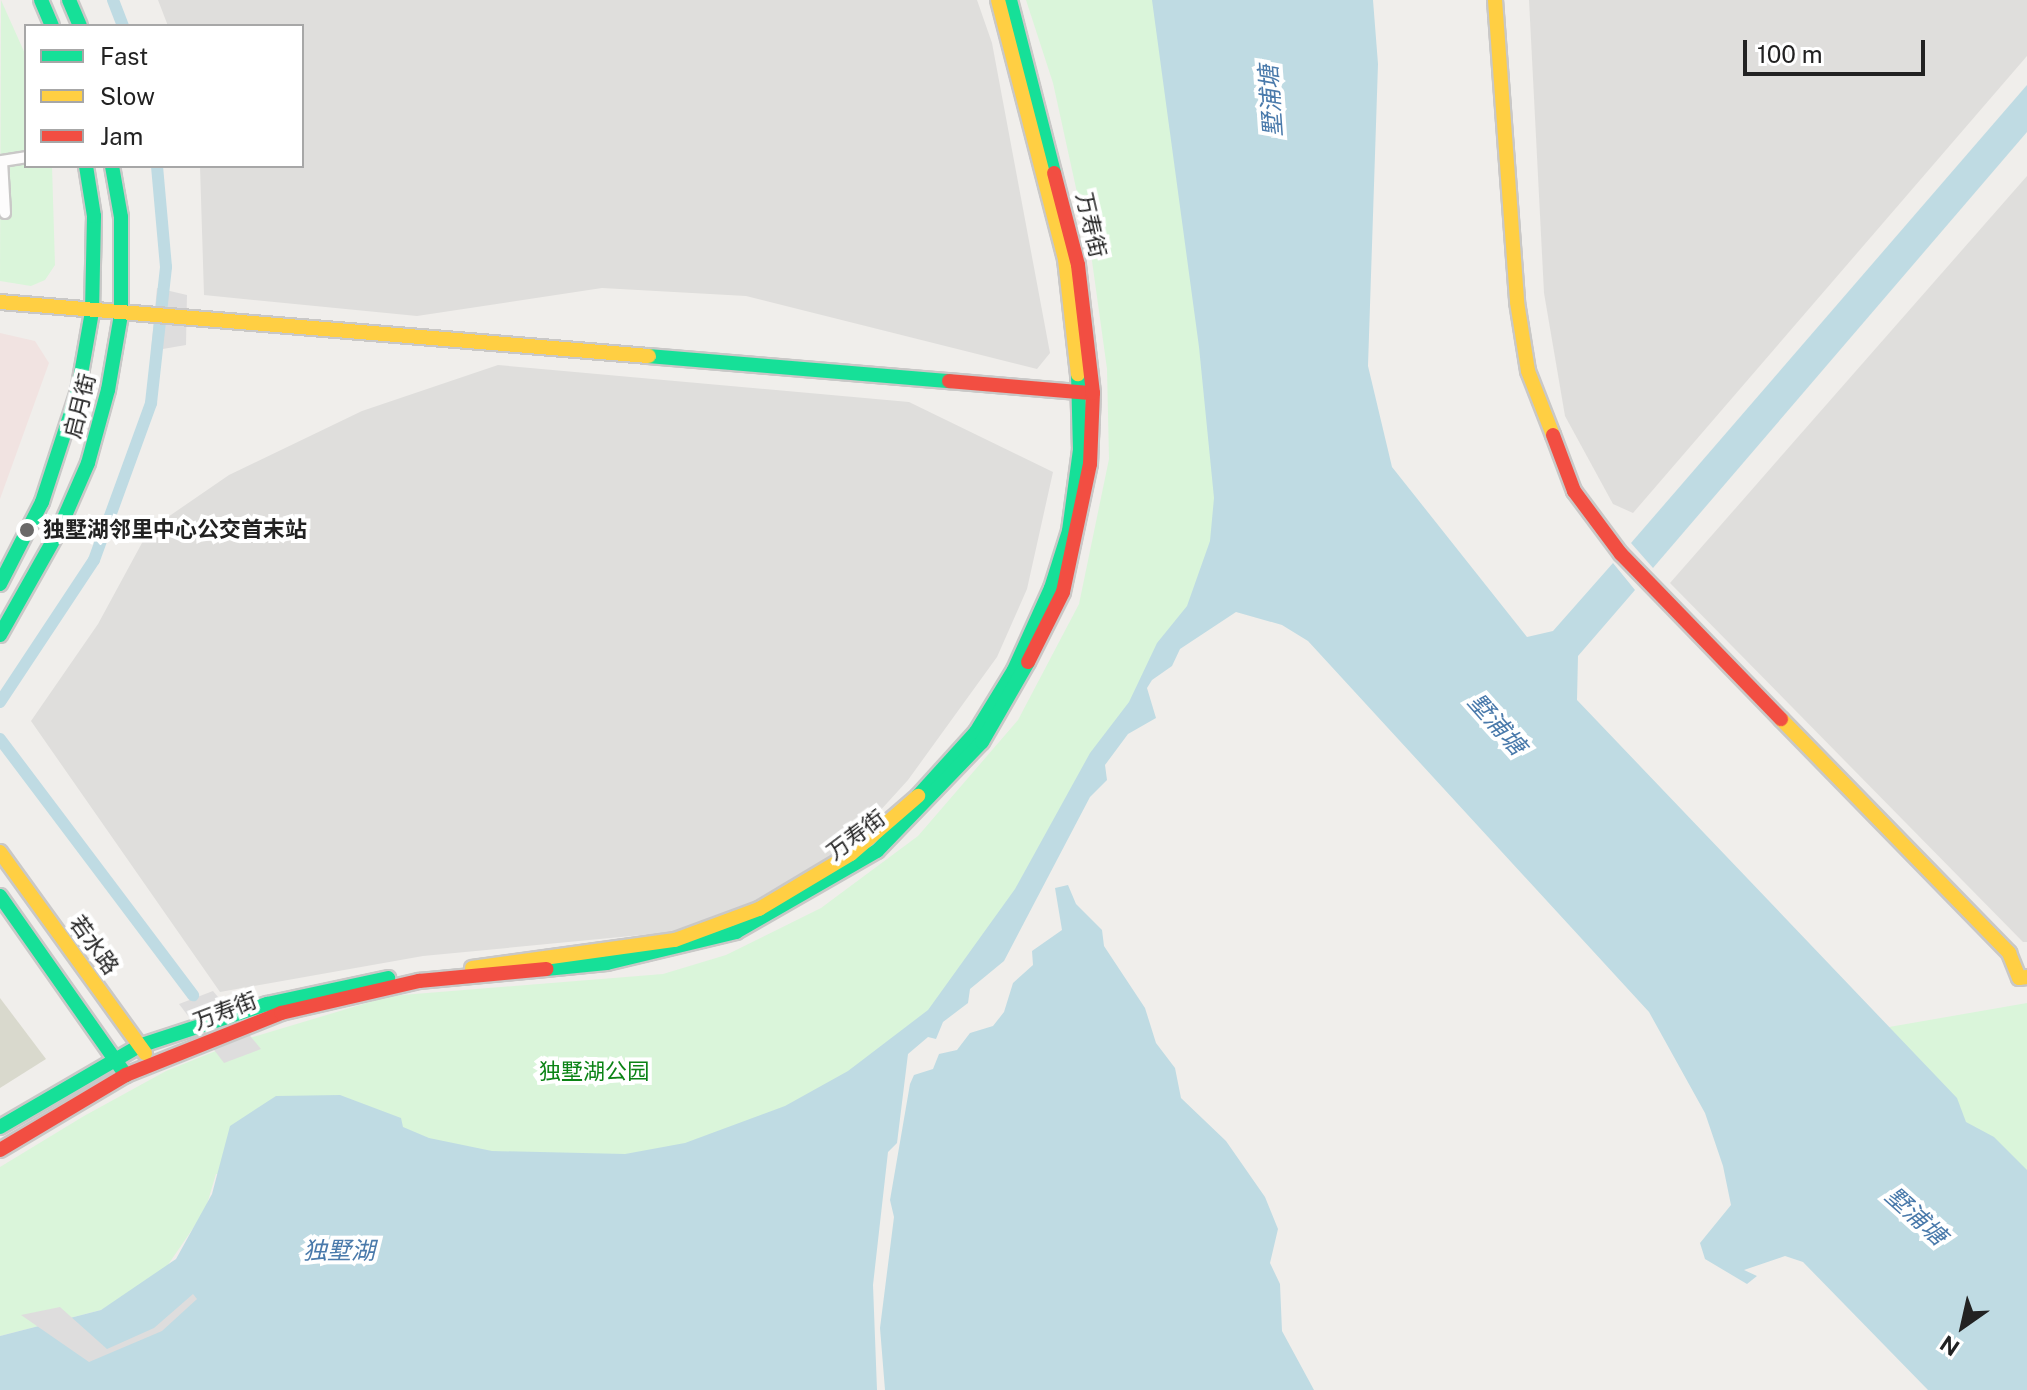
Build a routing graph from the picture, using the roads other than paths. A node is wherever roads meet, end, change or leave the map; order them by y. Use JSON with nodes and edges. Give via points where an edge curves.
{"nodes":[{"id":1,"x":41,"y":0,"type":"edge"},
{"id":2,"x":69,"y":0,"type":"edge"},
{"id":3,"x":998,"y":0,"type":"edge"},
{"id":4,"x":1010,"y":0,"type":"edge"},
{"id":5,"x":1495,"y":0,"type":"edge"},
{"id":6,"x":51,"y":24,"type":"edge"},
{"id":7,"x":79,"y":24,"type":"edge"},
{"id":8,"x":24,"y":157,"type":"edge"},
{"id":9,"x":86,"y":168,"type":"edge"},
{"id":10,"x":112,"y":168,"type":"edge"},
{"id":11,"x":5,"y":213,"type":"dead end"},
{"id":12,"x":0,"y":302,"type":"edge"},
{"id":13,"x":92,"y":312,"type":"junction"},
{"id":14,"x":121,"y":315,"type":"junction"},
{"id":15,"x":1086,"y":392,"type":"junction"},
{"id":16,"x":0,"y":584,"type":"edge"},
{"id":17,"x":0,"y":635,"type":"edge"},
{"id":18,"x":0,"y":852,"type":"edge"},
{"id":19,"x":0,"y":896,"type":"edge"},
{"id":20,"x":2022,"y":970,"type":"edge"},
{"id":21,"x":240,"y":1022,"type":"junction"},
{"id":22,"x":139,"y":1046,"type":"junction"},
{"id":23,"x":114,"y":1056,"type":"junction"},
{"id":24,"x":152,"y":1063,"type":"junction"},
{"id":25,"x":126,"y":1075,"type":"junction"},
{"id":26,"x":0,"y":1127,"type":"edge"},
{"id":27,"x":0,"y":1150,"type":"edge"}],
"edges":[{"from":1,"to":6,"type":"street"},
{"from":2,"to":7,"type":"street"},
{"from":3,"to":15,"type":"street","name":"万寿街","via":[[1065,259]]},
{"from":4,"to":15,"type":"street","name":"万寿街","via":[[1078,265]]},
{"from":5,"to":20,"type":"street","via":[[1517,302],[1528,371],[1574,491],[1621,554]]},
{"from":8,"to":11,"type":"street","via":[[2,161]]},
{"from":9,"to":13,"type":"street","name":"启月街","via":[[94,216]]},
{"from":10,"to":14,"type":"street","name":"启月街","via":[[121,217]]},
{"from":12,"to":13,"type":"street"},
{"from":13,"to":14,"type":"street"},
{"from":13,"to":16,"type":"street","name":"启月街","via":[[59,460]]},
{"from":14,"to":15,"type":"street"},
{"from":14,"to":17,"type":"street","name":"启月街","via":[[88,463]]},
{"from":15,"to":21,"type":"street","name":"万寿街","via":[[1069,531],[1014,670],[966,743],[918,796],[851,854],[759,909],[675,940],[339,986]]},
{"from":18,"to":22,"type":"street","name":"若水路"},
{"from":19,"to":23,"type":"street"},
{"from":21,"to":22,"type":"street","name":"万寿街","via":[[185,1030]]},
{"from":21,"to":24,"type":"street","name":"万寿街"},
{"from":22,"to":23,"type":"street","name":"万寿街"},
{"from":22,"to":24,"type":"street","name":"若水路"},
{"from":23,"to":25,"type":"street"},
{"from":23,"to":26,"type":"street","name":"万寿街"},
{"from":24,"to":25,"type":"street","name":"万寿街"},
{"from":25,"to":27,"type":"street","name":"万寿街"}]}
